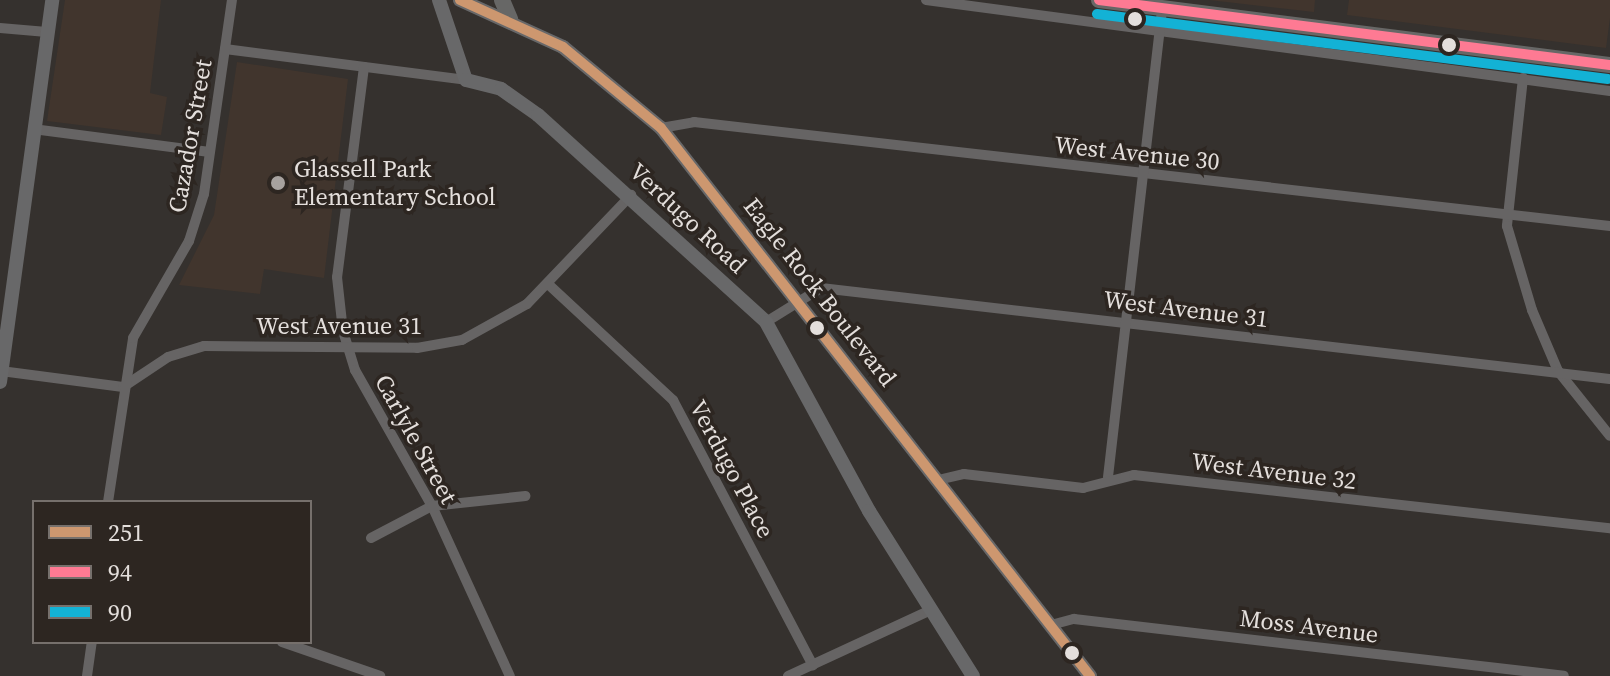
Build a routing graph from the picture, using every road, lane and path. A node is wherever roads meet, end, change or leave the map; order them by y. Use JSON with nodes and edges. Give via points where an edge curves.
{"nodes":[{"id":1,"x":52,"y":0,"type":"edge"},
{"id":2,"x":232,"y":0,"type":"edge"},
{"id":3,"x":439,"y":0,"type":"edge"},
{"id":4,"x":460,"y":0,"type":"edge"},
{"id":5,"x":502,"y":0,"type":"edge"},
{"id":6,"x":926,"y":0,"type":"edge"},
{"id":7,"x":1099,"y":0,"type":"edge"},
{"id":8,"x":1162,"y":8,"type":"junction"},
{"id":9,"x":510,"y":19,"type":"junction"},
{"id":10,"x":0,"y":28,"type":"edge"},
{"id":11,"x":1159,"y":29,"type":"junction"},
{"id":12,"x":47,"y":32,"type":"junction"},
{"id":13,"x":225,"y":49,"type":"junction"},
{"id":14,"x":1610,"y":65,"type":"edge"},
{"id":15,"x":364,"y":67,"type":"junction"},
{"id":16,"x":1523,"y":78,"type":"junction"},
{"id":17,"x":466,"y":80,"type":"junction"},
{"id":18,"x":1610,"y":91,"type":"edge"},
{"id":19,"x":661,"y":128,"type":"junction"},
{"id":20,"x":33,"y":129,"type":"junction"},
{"id":21,"x":210,"y":152,"type":"junction"},
{"id":22,"x":1141,"y":172,"type":"junction"},
{"id":23,"x":631,"y":195,"type":"junction"},
{"id":24,"x":1507,"y":215,"type":"junction"},
{"id":25,"x":1610,"y":226,"type":"edge"},
{"id":26,"x":548,"y":284,"type":"junction"},
{"id":27,"x":797,"y":298,"type":"junction"},
{"id":28,"x":766,"y":322,"type":"junction"},
{"id":29,"x":1125,"y":322,"type":"junction"},
{"id":30,"x":347,"y":347,"type":"junction"},
{"id":31,"x":1558,"y":371,"type":"junction"},
{"id":32,"x":1,"y":376,"type":"edge"},
{"id":33,"x":1610,"y":379,"type":"edge"},
{"id":34,"x":123,"y":387,"type":"junction"},
{"id":35,"x":1610,"y":436,"type":"edge"},
{"id":36,"x":1108,"y":477,"type":"junction"},
{"id":37,"x":938,"y":480,"type":"junction"},
{"id":38,"x":525,"y":496,"type":"dead end"},
{"id":39,"x":108,"y":500,"type":"edge"},
{"id":40,"x":432,"y":506,"type":"junction"},
{"id":41,"x":1610,"y":528,"type":"edge"},
{"id":42,"x":371,"y":538,"type":"dead end"},
{"id":43,"x":931,"y":610,"type":"junction"},
{"id":44,"x":1051,"y":625,"type":"junction"},
{"id":45,"x":92,"y":644,"type":"edge"},
{"id":46,"x":288,"y":644,"type":"edge"},
{"id":47,"x":813,"y":665,"type":"junction"},
{"id":48,"x":87,"y":676,"type":"edge"},
{"id":49,"x":380,"y":676,"type":"edge"},
{"id":50,"x":510,"y":676,"type":"edge"},
{"id":51,"x":788,"y":676,"type":"edge"},
{"id":52,"x":973,"y":676,"type":"edge"},
{"id":53,"x":1090,"y":676,"type":"edge"},
{"id":54,"x":1564,"y":676,"type":"edge"}],
"edges":[{"from":1,"to":12,"type":"street"},
{"from":2,"to":13,"type":"street","name":"Cazador Street"},
{"from":3,"to":17,"type":"street"},
{"from":4,"to":9,"type":"street","name":"Eagle Rock Boulevard"},
{"from":5,"to":9,"type":"main road"},
{"from":6,"to":11,"type":"street"},
{"from":7,"to":8,"type":"main road"},
{"from":8,"to":11,"type":"street"},
{"from":8,"to":14,"type":"main road"},
{"from":9,"to":19,"type":"street","name":"Eagle Rock Boulevard","via":[[591,66]]},
{"from":10,"to":12,"type":"street"},
{"from":11,"to":16,"type":"street"},
{"from":11,"to":22,"type":"street"},
{"from":12,"to":20,"type":"street"},
{"from":13,"to":15,"type":"street"},
{"from":13,"to":21,"type":"street","name":"Cazador Street"},
{"from":15,"to":17,"type":"street"},
{"from":15,"to":30,"type":"street","name":"Carlyle Street","via":[[337,277]]},
{"from":16,"to":18,"type":"street"},
{"from":16,"to":24,"type":"street"},
{"from":17,"to":23,"type":"street","name":"Verdugo Road","via":[[515,97]]},
{"from":19,"to":22,"type":"street","name":"West Avenue 30","via":[[694,122]]},
{"from":19,"to":27,"type":"street","name":"Eagle Rock Boulevard"},
{"from":20,"to":21,"type":"street"},
{"from":20,"to":32,"type":"street"},
{"from":21,"to":34,"type":"street","name":"Cazador Street","via":[[195,225],[139,323]]},
{"from":22,"to":24,"type":"street","name":"West Avenue 30"},
{"from":22,"to":29,"type":"street"},
{"from":23,"to":26,"type":"street","name":"West Avenue 31"},
{"from":23,"to":28,"type":"street","name":"Verdugo Road"},
{"from":24,"to":25,"type":"street","name":"West Avenue 30"},
{"from":24,"to":31,"type":"street","via":[[1532,310]]},
{"from":26,"to":30,"type":"street","name":"West Avenue 31","via":[[509,317],[462,340],[417,348]]},
{"from":26,"to":47,"type":"street","name":"Verdugo Place","via":[[673,400]]},
{"from":27,"to":28,"type":"street","name":"West Avenue 31"},
{"from":27,"to":29,"type":"street","name":"West Avenue 31","via":[[821,288]]},
{"from":27,"to":37,"type":"street","name":"Eagle Rock Boulevard"},
{"from":28,"to":43,"type":"street","name":"Verdugo Road","via":[[869,511]]},
{"from":29,"to":31,"type":"street","name":"West Avenue 31"},
{"from":29,"to":36,"type":"street"},
{"from":30,"to":34,"type":"street","name":"West Avenue 31","via":[[196,347]]},
{"from":30,"to":40,"type":"street","name":"Carlyle Street"},
{"from":31,"to":33,"type":"street","name":"West Avenue 31"},
{"from":31,"to":35,"type":"street"},
{"from":32,"to":34,"type":"street"},
{"from":34,"to":39,"type":"street","name":"Cazador Street"},
{"from":36,"to":37,"type":"street","name":"West Avenue 32","via":[[1083,488],[964,474]]},
{"from":36,"to":41,"type":"street","name":"West Avenue 32"},
{"from":37,"to":44,"type":"street","name":"Eagle Rock Boulevard"},
{"from":38,"to":40,"type":"street"},
{"from":40,"to":42,"type":"street"},
{"from":40,"to":50,"type":"street","name":"Carlyle Street"},
{"from":43,"to":47,"type":"street"},
{"from":43,"to":52,"type":"street","name":"Verdugo Road"},
{"from":44,"to":53,"type":"street","name":"Eagle Rock Boulevard"},
{"from":44,"to":54,"type":"street","name":"Moss Avenue","via":[[1074,619]]},
{"from":45,"to":48,"type":"street"},
{"from":46,"to":49,"type":"street"},
{"from":47,"to":51,"type":"street"}]}
